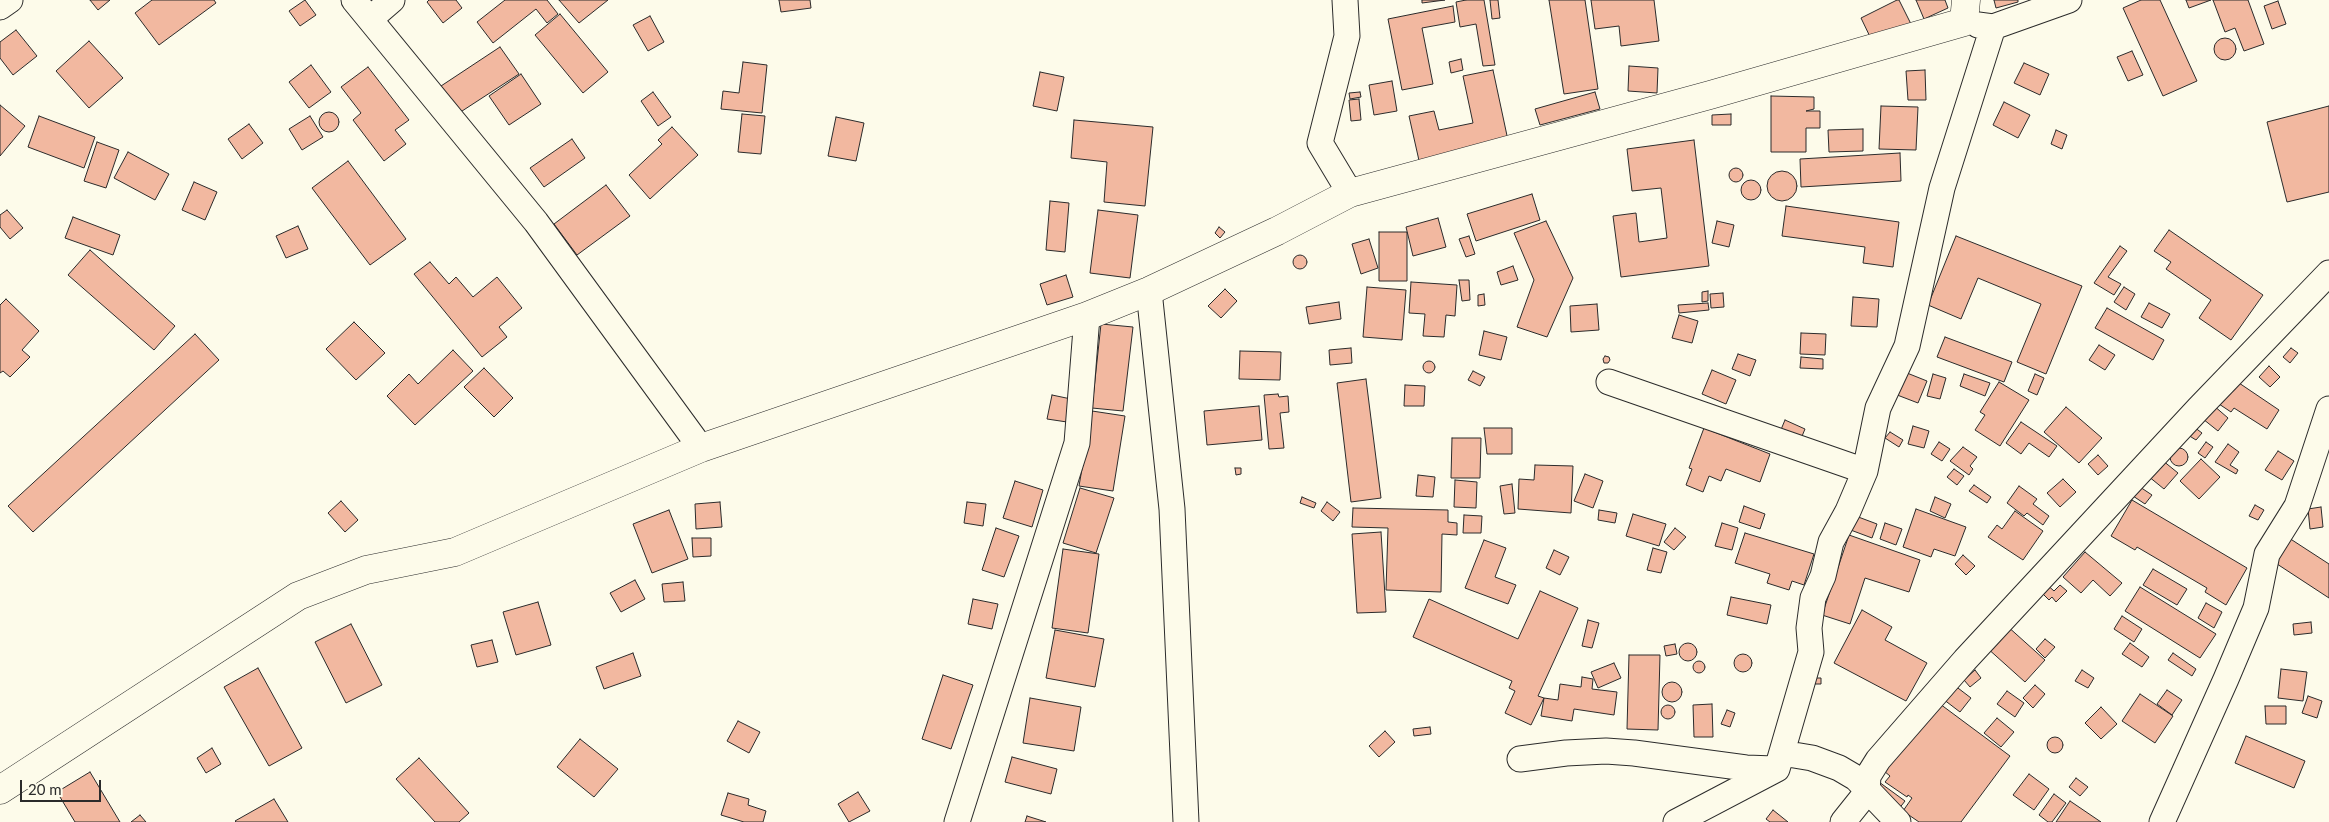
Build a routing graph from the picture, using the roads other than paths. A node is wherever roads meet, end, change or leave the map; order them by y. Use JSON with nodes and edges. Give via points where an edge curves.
{"nodes":[{"id":1,"x":10,"y":0,"type":"edge"},
{"id":2,"x":354,"y":0,"type":"edge"},
{"id":3,"x":392,"y":0,"type":"edge"},
{"id":4,"x":1345,"y":0,"type":"edge"},
{"id":5,"x":2069,"y":0,"type":"edge"},
{"id":6,"x":0,"y":7,"type":"edge"},
{"id":7,"x":1965,"y":11,"type":"edge"},
{"id":8,"x":370,"y":19,"type":"junction"},
{"id":9,"x":1994,"y":27,"type":"junction"},
{"id":10,"x":1350,"y":193,"type":"junction"},
{"id":11,"x":2329,"y":273,"type":"edge"},
{"id":12,"x":1149,"y":291,"type":"junction"},
{"id":13,"x":1087,"y":316,"type":"junction"},
{"id":14,"x":1609,"y":382,"type":"dead end"},
{"id":15,"x":2329,"y":410,"type":"edge"},
{"id":16,"x":701,"y":448,"type":"junction"},
{"id":17,"x":1865,"y":471,"type":"junction"},
{"id":18,"x":1520,"y":759,"type":"dead end"},
{"id":19,"x":1780,"y":761,"type":"junction"},
{"id":20,"x":0,"y":790,"type":"edge"},
{"id":21,"x":1867,"y":792,"type":"junction"},
{"id":22,"x":957,"y":822,"type":"edge"},
{"id":23,"x":1186,"y":822,"type":"edge"},
{"id":24,"x":1676,"y":822,"type":"edge"},
{"id":25,"x":1843,"y":822,"type":"edge"},
{"id":26,"x":1898,"y":822,"type":"edge"},
{"id":27,"x":2162,"y":822,"type":"edge"}],
"edges":[{"from":1,"to":6,"type":"street"},
{"from":2,"to":8,"type":"street"},
{"from":3,"to":8,"type":"street"},
{"from":4,"to":10,"type":"street","via":[[1348,36],[1320,143]]},
{"from":5,"to":9,"type":"street"},
{"from":7,"to":9,"type":"street"},
{"from":7,"to":10,"type":"main road","via":[[1710,95]]},
{"from":8,"to":16,"type":"street","via":[[536,222]]},
{"from":9,"to":17,"type":"street","via":[[1942,188],[1907,346],[1878,408]]},
{"from":10,"to":12,"type":"main road"},
{"from":11,"to":21,"type":"street","via":[[2192,415],[1966,660],[1878,760],[1868,776]]},
{"from":12,"to":13,"type":"main road"},
{"from":12,"to":23,"type":"street","via":[[1172,509]]},
{"from":13,"to":16,"type":"main road"},
{"from":13,"to":22,"type":"street","via":[[1077,443]]},
{"from":14,"to":17,"type":"street"},
{"from":15,"to":27,"type":"street","via":[[2297,506],[2267,554],[2256,608]]},
{"from":16,"to":20,"type":"main road","via":[[456,552],[366,570],[298,596]]},
{"from":17,"to":19,"type":"street","via":[[1831,542],[1823,576],[1813,598],[1809,628],[1811,652]]},
{"from":18,"to":19,"type":"street","via":[[1606,751],[1746,768]]},
{"from":19,"to":21,"type":"street","via":[[1812,758],[1856,778]]},
{"from":19,"to":24,"type":"street"},
{"from":21,"to":25,"type":"street"},
{"from":21,"to":26,"type":"street"}]}
